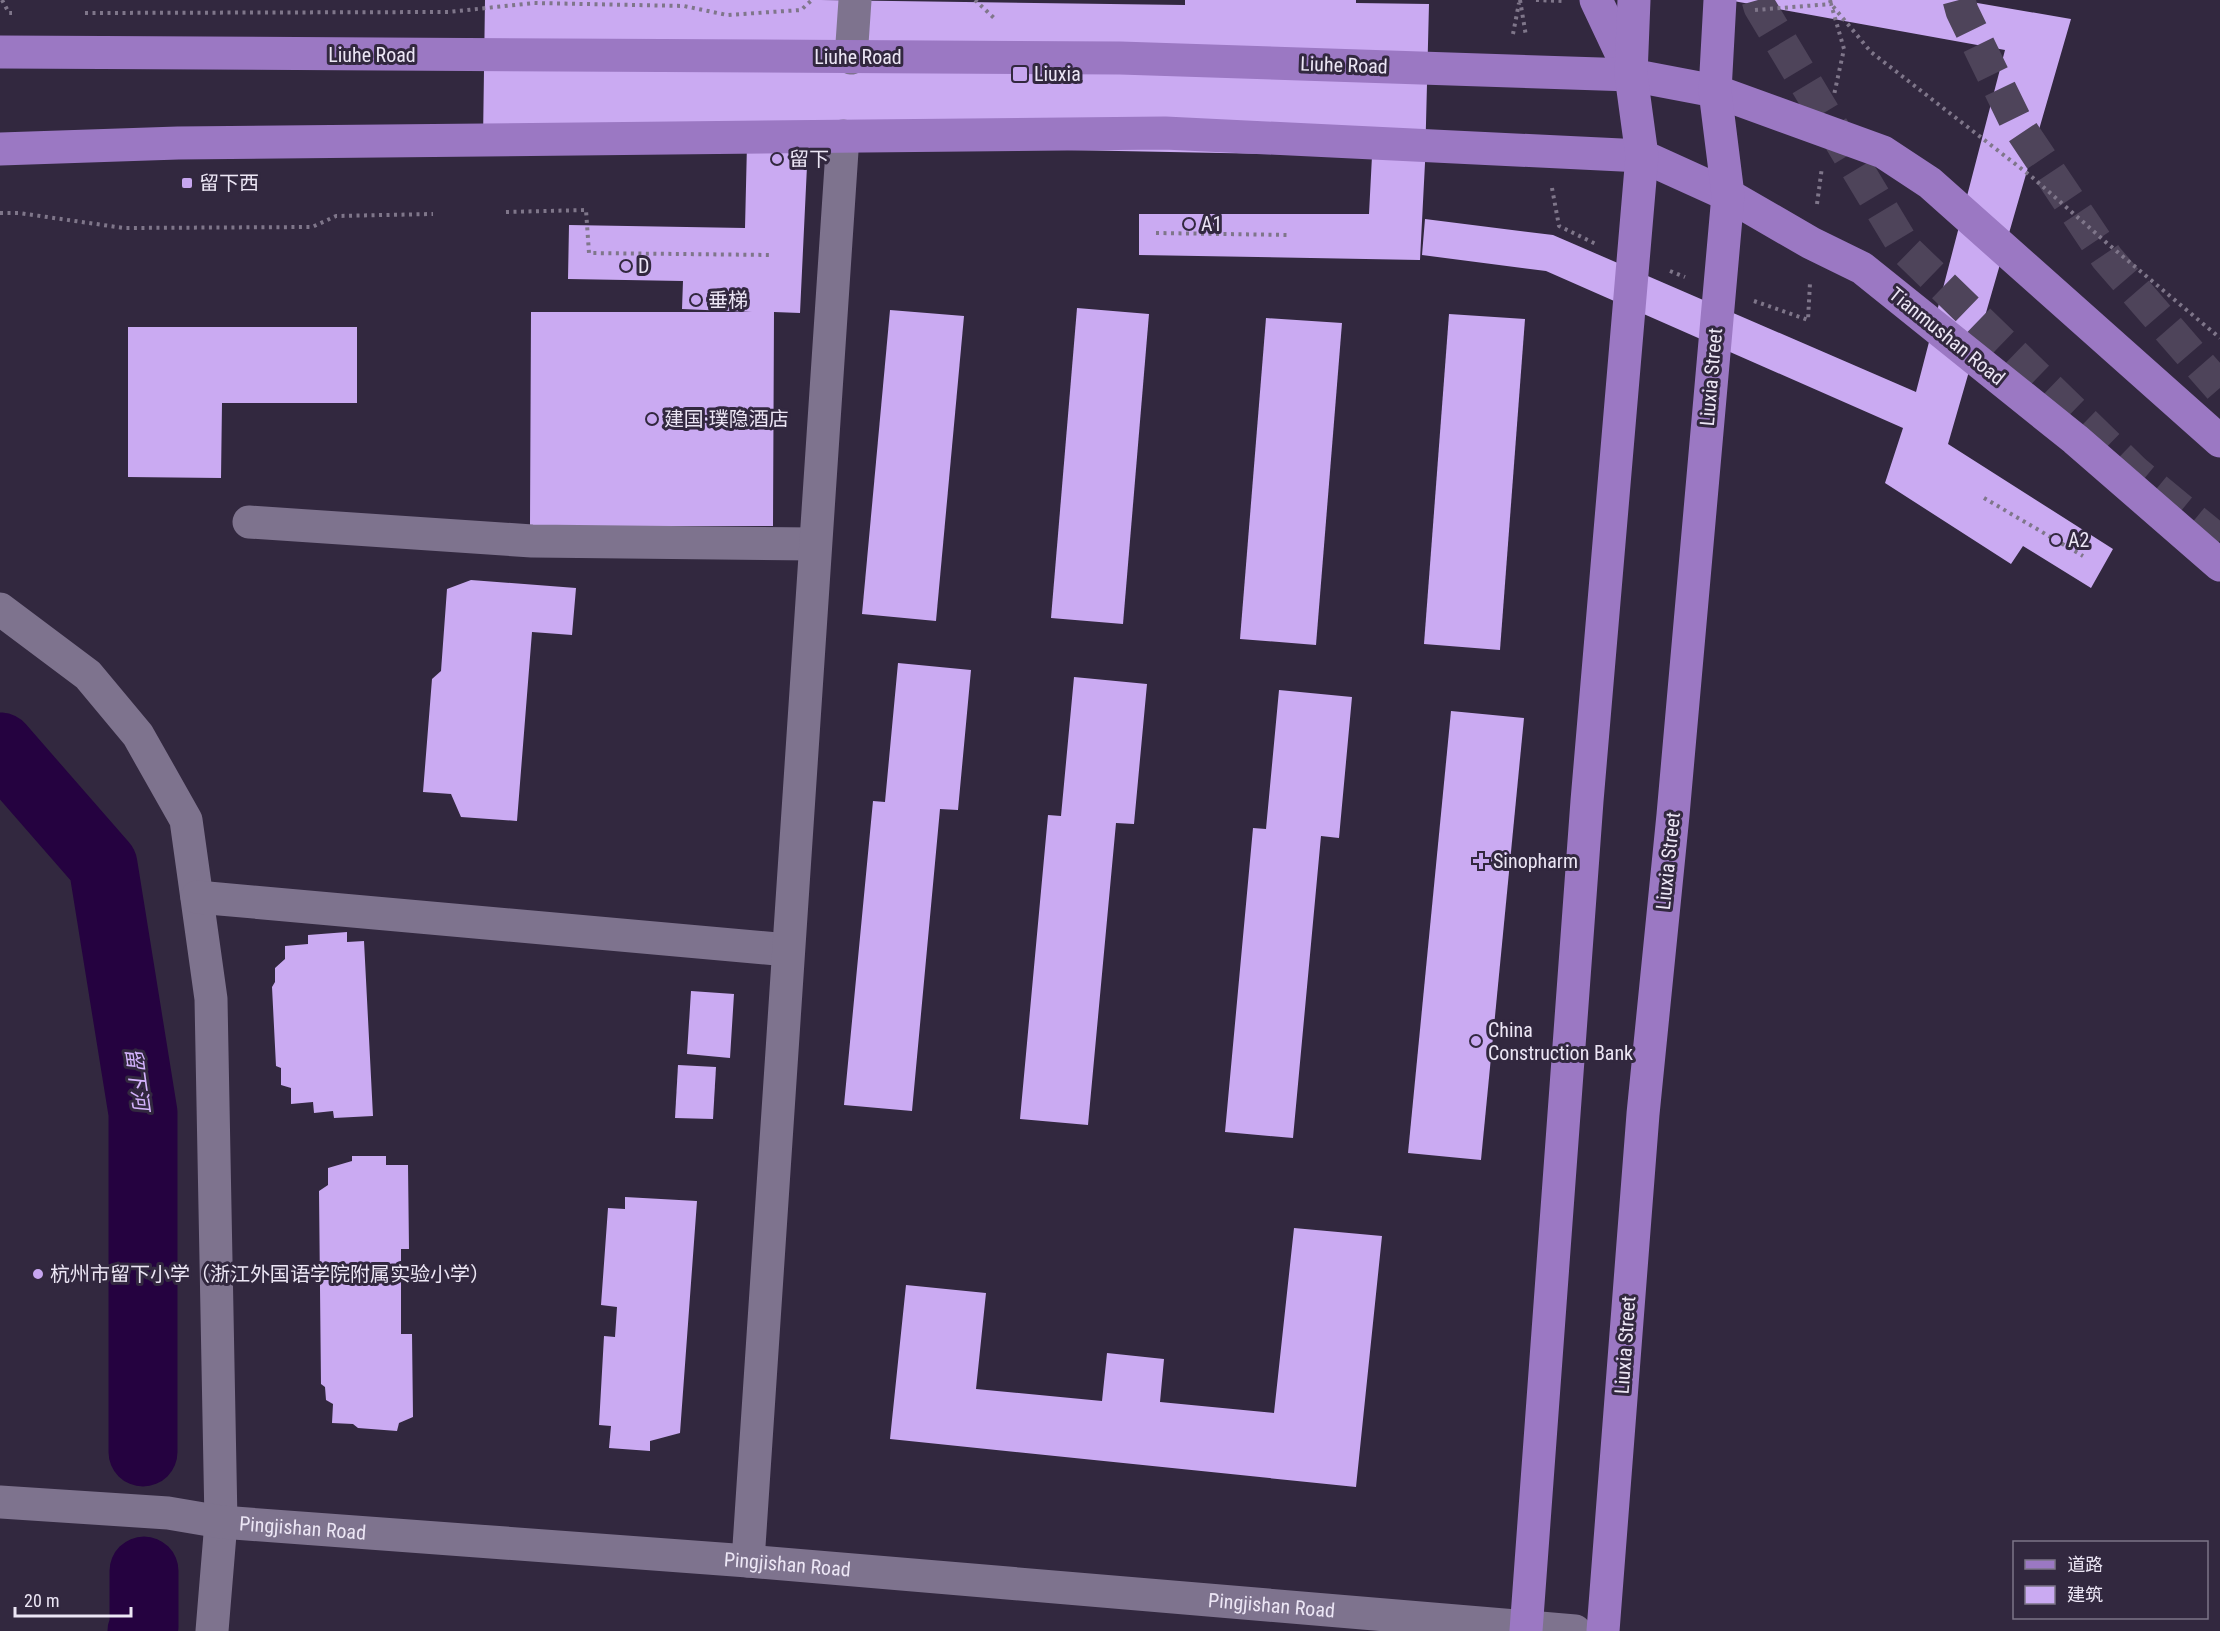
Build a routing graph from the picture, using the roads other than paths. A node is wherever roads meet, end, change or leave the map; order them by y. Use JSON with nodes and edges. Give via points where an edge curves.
{"nodes":[{"id":1,"x":855,"y":0,"type":"edge"},
{"id":2,"x":1596,"y":0,"type":"edge"},
{"id":3,"x":1634,"y":0,"type":"edge"},
{"id":4,"x":1720,"y":0,"type":"edge"},
{"id":5,"x":0,"y":52,"type":"edge"},
{"id":6,"x":851,"y":58,"type":"junction"},
{"id":7,"x":1631,"y":75,"type":"junction"},
{"id":8,"x":1715,"y":91,"type":"junction"},
{"id":9,"x":843,"y":136,"type":"junction"},
{"id":10,"x":0,"y":148,"type":"edge"},
{"id":11,"x":1642,"y":156,"type":"junction"},
{"id":12,"x":1728,"y":195,"type":"junction"},
{"id":13,"x":2220,"y":441,"type":"edge"},
{"id":14,"x":249,"y":522,"type":"dead end"},
{"id":15,"x":815,"y":544,"type":"junction"},
{"id":16,"x":2220,"y":565,"type":"edge"},
{"id":17,"x":0,"y":609,"type":"edge"},
{"id":18,"x":197,"y":897,"type":"junction"},
{"id":19,"x":788,"y":950,"type":"junction"},
{"id":20,"x":0,"y":1502,"type":"edge"},
{"id":21,"x":221,"y":1522,"type":"junction"},
{"id":22,"x":748,"y":1561,"type":"junction"},
{"id":23,"x":1526,"y":1629,"type":"edge"},
{"id":24,"x":212,"y":1631,"type":"edge"},
{"id":25,"x":1575,"y":1631,"type":"edge"},
{"id":26,"x":1603,"y":1631,"type":"edge"}],
"edges":[{"from":1,"to":6,"type":"street"},
{"from":2,"to":7,"type":"main road"},
{"from":3,"to":7,"type":"main road"},
{"from":4,"to":8,"type":"main road","name":"Liuxia Street"},
{"from":5,"to":6,"type":"main road","name":"Liuhe Road"},
{"from":6,"to":7,"type":"main road","name":"Liuhe Road","via":[[1120,58]]},
{"from":7,"to":8,"type":"main road","name":"Liuhe Road"},
{"from":7,"to":11,"type":"main road"},
{"from":8,"to":12,"type":"main road","name":"Liuxia Street"},
{"from":8,"to":13,"type":"main road","via":[[1883,152],[1930,183]]},
{"from":9,"to":10,"type":"main road","via":[[178,142]]},
{"from":9,"to":11,"type":"main road","via":[[1165,133]]},
{"from":9,"to":15,"type":"street"},
{"from":11,"to":12,"type":"main road","name":"Tianmushan Road"},
{"from":11,"to":23,"type":"main road","via":[[1588,789]]},
{"from":12,"to":16,"type":"main road","name":"Tianmushan Road","via":[[1862,268],[2075,439]]},
{"from":12,"to":26,"type":"main road","name":"Liuxia Street","via":[[1643,1114]]},
{"from":14,"to":15,"type":"street","via":[[532,541]]},
{"from":15,"to":19,"type":"street"},
{"from":17,"to":18,"type":"street","via":[[88,675],[138,735],[186,820]]},
{"from":18,"to":19,"type":"street"},
{"from":18,"to":21,"type":"street","via":[[211,999]]},
{"from":19,"to":22,"type":"street"},
{"from":20,"to":21,"type":"street","name":"Pingjishan Road","via":[[168,1513]]},
{"from":21,"to":22,"type":"street","name":"Pingjishan Road"},
{"from":21,"to":24,"type":"street"},
{"from":22,"to":23,"type":"street","name":"Pingjishan Road"},
{"from":23,"to":25,"type":"street","name":"Pingjishan Road"}]}
